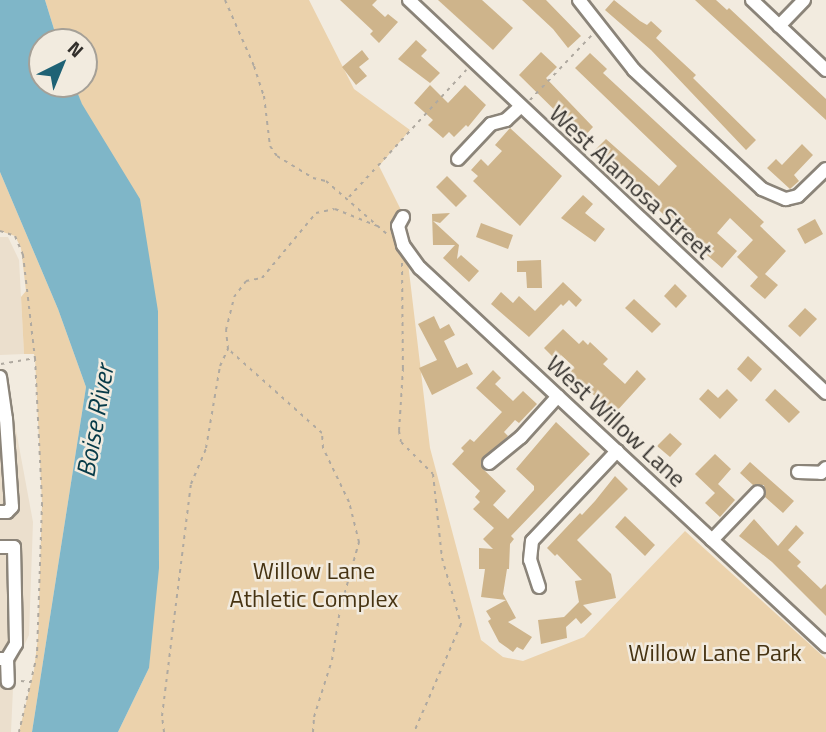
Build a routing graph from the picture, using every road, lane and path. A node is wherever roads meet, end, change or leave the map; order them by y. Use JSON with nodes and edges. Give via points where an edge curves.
{"nodes":[{"id":1,"x":225,"y":0,"type":"edge"},
{"id":2,"x":410,"y":0,"type":"edge"},
{"id":3,"x":579,"y":0,"type":"edge"},
{"id":4,"x":752,"y":0,"type":"edge"},
{"id":5,"x":804,"y":0,"type":"edge"},
{"id":6,"x":779,"y":26,"type":"junction"},
{"id":7,"x":600,"y":27,"type":"junction"},
{"id":8,"x":474,"y":61,"type":"junction"},
{"id":9,"x":826,"y":70,"type":"edge"},
{"id":10,"x":521,"y":108,"type":"junction"},
{"id":11,"x":458,"y":159,"type":"dead end"},
{"id":12,"x":826,"y":169,"type":"edge"},
{"id":13,"x":348,"y":199,"type":"junction"},
{"id":14,"x":403,"y":217,"type":"dead end"},
{"id":15,"x":382,"y":228,"type":"junction"},
{"id":16,"x":0,"y":231,"type":"edge"},
{"id":17,"x":393,"y":240,"type":"dead end"},
{"id":18,"x":401,"y":262,"type":"dead end"},
{"id":19,"x":228,"y":349,"type":"junction"},
{"id":20,"x":35,"y":358,"type":"junction"},
{"id":21,"x":0,"y":365,"type":"edge"},
{"id":22,"x":0,"y":377,"type":"edge"},
{"id":23,"x":826,"y":393,"type":"edge"},
{"id":24,"x":558,"y":396,"type":"junction"},
{"id":25,"x":617,"y":451,"type":"junction"},
{"id":26,"x":489,"y":463,"type":"dead end"},
{"id":27,"x":826,"y":468,"type":"edge"},
{"id":28,"x":798,"y":472,"type":"dead end"},
{"id":29,"x":758,"y":492,"type":"dead end"},
{"id":30,"x":0,"y":512,"type":"edge"},
{"id":31,"x":712,"y":540,"type":"junction"},
{"id":32,"x":0,"y":547,"type":"edge"},
{"id":33,"x":539,"y":587,"type":"dead end"},
{"id":34,"x":826,"y":646,"type":"edge"},
{"id":35,"x":4,"y":659,"type":"edge"},
{"id":36,"x":15,"y":682,"type":"edge"},
{"id":37,"x":19,"y":732,"type":"edge"},
{"id":38,"x":164,"y":732,"type":"edge"},
{"id":39,"x":313,"y":732,"type":"edge"},
{"id":40,"x":414,"y":732,"type":"edge"}],
"edges":[{"from":1,"to":13,"type":"path","via":[[264,96],[270,146],[288,165],[326,181]]},
{"from":2,"to":8,"type":"street","name":"West Alamosa Street"},
{"from":3,"to":7,"type":"street"},
{"from":4,"to":6,"type":"street"},
{"from":5,"to":6,"type":"street"},
{"from":6,"to":9,"type":"street"},
{"from":7,"to":10,"type":"path"},
{"from":7,"to":12,"type":"street","via":[[649,85],[762,189],[786,200],[798,196]]},
{"from":8,"to":10,"type":"street","name":"West Alamosa Street"},
{"from":8,"to":13,"type":"path"},
{"from":10,"to":11,"type":"street","via":[[506,120],[491,124]]},
{"from":10,"to":23,"type":"street","name":"West Alamosa Street"},
{"from":13,"to":15,"type":"path"},
{"from":14,"to":24,"type":"street","name":"West Willow Lane","via":[[398,226],[412,258]]},
{"from":15,"to":17,"type":"path"},
{"from":15,"to":19,"type":"path","via":[[335,209],[316,213],[262,278],[246,281],[234,298],[226,330]]},
{"from":16,"to":20,"type":"path","via":[[15,236],[22,248]]},
{"from":18,"to":40,"type":"path","via":[[399,431],[407,450],[433,474],[442,558],[461,624]]},
{"from":19,"to":38,"type":"path","via":[[220,366],[206,448],[191,484],[162,716]]},
{"from":19,"to":39,"type":"path","via":[[322,432],[323,448],[349,502],[359,542]]},
{"from":20,"to":21,"type":"path"},
{"from":20,"to":36,"type":"path","via":[[42,524],[37,654]]},
{"from":22,"to":30,"type":"street","via":[[12,507]]},
{"from":24,"to":25,"type":"street","name":"West Willow Lane"},
{"from":24,"to":26,"type":"street"},
{"from":25,"to":31,"type":"street","name":"West Willow Lane"},
{"from":25,"to":33,"type":"street","via":[[532,541],[530,560]]},
{"from":27,"to":28,"type":"street","via":[[821,473]]},
{"from":29,"to":31,"type":"street"},
{"from":31,"to":34,"type":"street","name":"West Willow Lane"},
{"from":32,"to":35,"type":"street","via":[[14,547],[16,644]]},
{"from":35,"to":36,"type":"street"},
{"from":36,"to":37,"type":"path"}]}
